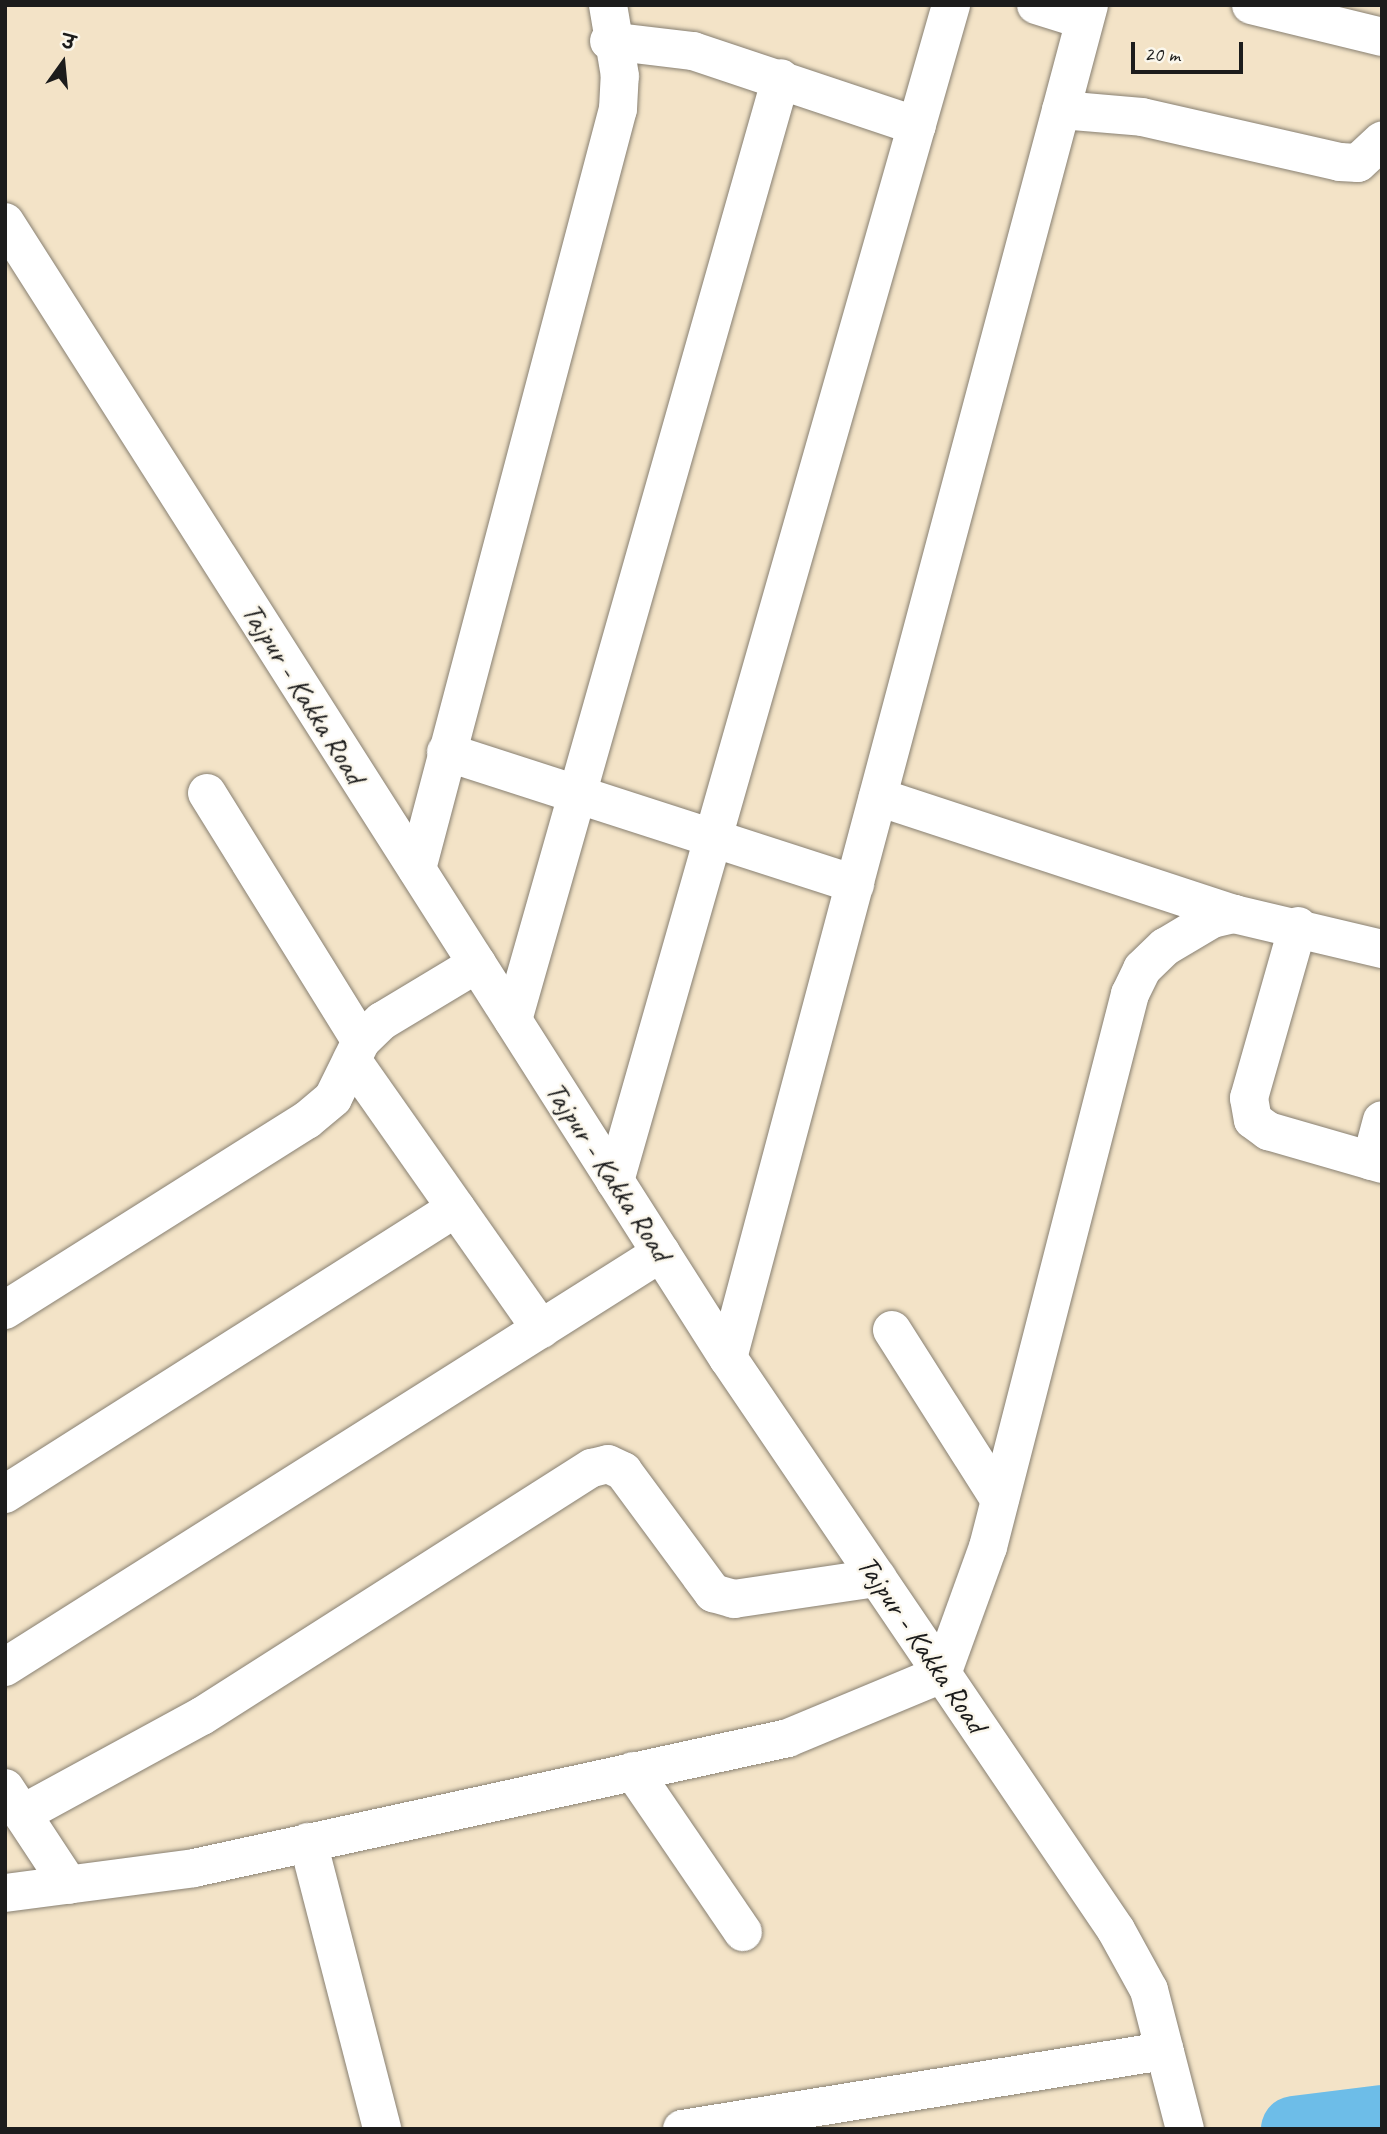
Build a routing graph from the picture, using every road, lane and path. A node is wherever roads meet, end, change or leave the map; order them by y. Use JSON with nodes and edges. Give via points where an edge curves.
{"nodes":[{"id":1,"x":951,"y":5,"type":"edge"},
{"id":2,"x":1036,"y":5,"type":"edge"},
{"id":3,"x":1251,"y":5,"type":"edge"},
{"id":4,"x":1087,"y":13,"type":"edge"},
{"id":5,"x":609,"y":23,"type":"edge"},
{"id":6,"x":1382,"y":37,"type":"edge"},
{"id":7,"x":782,"y":78,"type":"junction"},
{"id":8,"x":1061,"y":110,"type":"junction"},
{"id":9,"x":917,"y":126,"type":"junction"},
{"id":10,"x":1382,"y":141,"type":"edge"},
{"id":11,"x":5,"y":222,"type":"edge"},
{"id":12,"x":446,"y":752,"type":"junction"},
{"id":13,"x":207,"y":793,"type":"dead end"},
{"id":14,"x":577,"y":795,"type":"junction"},
{"id":15,"x":878,"y":797,"type":"junction"},
{"id":16,"x":715,"y":835,"type":"junction"},
{"id":17,"x":417,"y":869,"type":"junction"},
{"id":18,"x":855,"y":884,"type":"junction"},
{"id":19,"x":1234,"y":914,"type":"junction"},
{"id":20,"x":1298,"y":926,"type":"junction"},
{"id":21,"x":1382,"y":949,"type":"edge"},
{"id":22,"x":477,"y":964,"type":"junction"},
{"id":23,"x":513,"y":1020,"type":"junction"},
{"id":24,"x":356,"y":1050,"type":"junction"},
{"id":25,"x":1382,"y":1120,"type":"edge"},
{"id":26,"x":1376,"y":1163,"type":"edge"},
{"id":27,"x":615,"y":1181,"type":"junction"},
{"id":28,"x":456,"y":1208,"type":"junction"},
{"id":29,"x":661,"y":1253,"type":"junction"},
{"id":30,"x":5,"y":1310,"type":"edge"},
{"id":31,"x":541,"y":1329,"type":"junction"},
{"id":32,"x":892,"y":1330,"type":"dead end"},
{"id":33,"x":728,"y":1358,"type":"junction"},
{"id":34,"x":5,"y":1494,"type":"edge"},
{"id":35,"x":1000,"y":1500,"type":"junction"},
{"id":36,"x":877,"y":1578,"type":"junction"},
{"id":37,"x":5,"y":1667,"type":"edge"},
{"id":38,"x":942,"y":1674,"type":"junction"},
{"id":39,"x":633,"y":1772,"type":"junction"},
{"id":40,"x":14,"y":1801,"type":"edge"},
{"id":41,"x":308,"y":1842,"type":"junction"},
{"id":42,"x":69,"y":1885,"type":"junction"},
{"id":43,"x":5,"y":1893,"type":"edge"},
{"id":44,"x":743,"y":1931,"type":"dead end"},
{"id":45,"x":1170,"y":2067,"type":"junction"},
{"id":46,"x":382,"y":2129,"type":"edge"},
{"id":47,"x":682,"y":2129,"type":"edge"},
{"id":48,"x":1185,"y":2129,"type":"edge"}],
"edges":[{"from":1,"to":9,"type":"street"},
{"from":2,"to":4,"type":"street"},
{"from":3,"to":6,"type":"street"},
{"from":4,"to":8,"type":"street"},
{"from":5,"to":7,"type":"street"},
{"from":5,"to":12,"type":"street","via":[[620,76],[618,108]]},
{"from":7,"to":9,"type":"street"},
{"from":7,"to":14,"type":"street"},
{"from":8,"to":10,"type":"street","via":[[1142,117],[1340,162],[1358,163]]},
{"from":8,"to":15,"type":"street"},
{"from":9,"to":16,"type":"street"},
{"from":11,"to":17,"type":"street","name":"Tajpur - Kakka Road"},
{"from":12,"to":14,"type":"street"},
{"from":12,"to":17,"type":"street"},
{"from":13,"to":24,"type":"street"},
{"from":14,"to":16,"type":"street"},
{"from":14,"to":23,"type":"street"},
{"from":15,"to":18,"type":"street"},
{"from":15,"to":19,"type":"street"},
{"from":16,"to":18,"type":"street"},
{"from":16,"to":27,"type":"street"},
{"from":17,"to":22,"type":"street","name":"Tajpur - Kakka Road"},
{"from":18,"to":33,"type":"street"},
{"from":19,"to":20,"type":"street"},
{"from":19,"to":35,"type":"street","via":[[1212,919],[1165,947],[1130,994]]},
{"from":20,"to":21,"type":"street"},
{"from":20,"to":26,"type":"street","via":[[1249,1098],[1253,1120],[1268,1131]]},
{"from":22,"to":23,"type":"street","name":"Tajpur - Kakka Road"},
{"from":22,"to":24,"type":"street","via":[[382,1021]]},
{"from":23,"to":27,"type":"street","name":"Tajpur - Kakka Road"},
{"from":24,"to":28,"type":"street"},
{"from":24,"to":30,"type":"street","via":[[333,1098],[307,1120]]},
{"from":25,"to":26,"type":"street"},
{"from":27,"to":29,"type":"street","name":"Tajpur - Kakka Road"},
{"from":28,"to":31,"type":"street"},
{"from":28,"to":34,"type":"street"},
{"from":29,"to":31,"type":"street"},
{"from":29,"to":33,"type":"street","name":"Tajpur - Kakka Road"},
{"from":31,"to":37,"type":"street"},
{"from":32,"to":35,"type":"street"},
{"from":33,"to":36,"type":"street","name":"Tajpur - Kakka Road"},
{"from":35,"to":38,"type":"street"},
{"from":36,"to":38,"type":"street","name":"Tajpur - Kakka Road"},
{"from":36,"to":40,"type":"street","via":[[734,1599],[713,1593],[624,1471],[608,1464],[592,1468],[202,1716]]},
{"from":38,"to":39,"type":"street","via":[[788,1738]]},
{"from":38,"to":45,"type":"street","name":"Tajpur - Kakka Road","via":[[1116,1930],[1149,1990]]},
{"from":39,"to":41,"type":"street"},
{"from":39,"to":44,"type":"street"},
{"from":40,"to":42,"type":"street"},
{"from":41,"to":42,"type":"street"},
{"from":41,"to":46,"type":"street"},
{"from":42,"to":43,"type":"street"},
{"from":45,"to":47,"type":"street"},
{"from":45,"to":48,"type":"street","name":"Tajpur - Kakka Road"}]}
